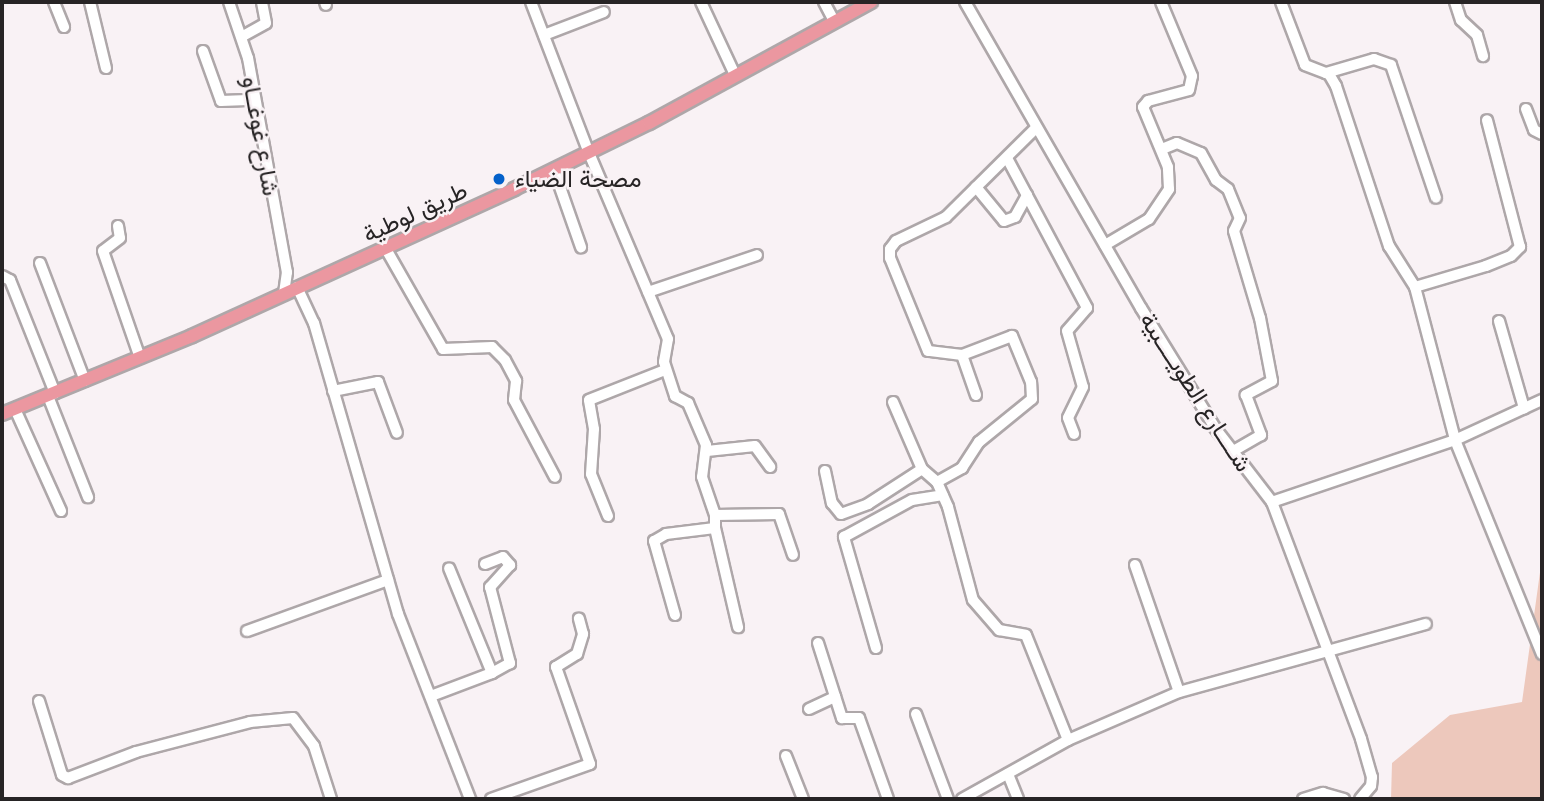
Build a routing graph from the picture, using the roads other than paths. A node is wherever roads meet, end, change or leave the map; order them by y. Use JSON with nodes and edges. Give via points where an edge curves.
{"nodes":[{"id":1,"x":54,"y":2,"type":"edge"},
{"id":2,"x":90,"y":2,"type":"edge"},
{"id":3,"x":229,"y":2,"type":"edge"},
{"id":4,"x":262,"y":2,"type":"edge"},
{"id":5,"x":531,"y":2,"type":"edge"},
{"id":6,"x":701,"y":2,"type":"edge"},
{"id":7,"x":824,"y":2,"type":"edge"},
{"id":8,"x":871,"y":2,"type":"edge"},
{"id":9,"x":965,"y":2,"type":"edge"},
{"id":10,"x":1161,"y":2,"type":"edge"},
{"id":11,"x":1281,"y":2,"type":"edge"},
{"id":12,"x":1455,"y":2,"type":"edge"},
{"id":13,"x":604,"y":12,"type":"dead end"},
{"id":14,"x":834,"y":21,"type":"junction"},
{"id":15,"x":64,"y":27,"type":"dead end"},
{"id":16,"x":544,"y":35,"type":"junction"},
{"id":17,"x":243,"y":36,"type":"junction"},
{"id":18,"x":203,"y":51,"type":"dead end"},
{"id":19,"x":1483,"y":56,"type":"dead end"},
{"id":20,"x":106,"y":68,"type":"dead end"},
{"id":21,"x":1326,"y":73,"type":"junction"},
{"id":22,"x":735,"y":75,"type":"junction"},
{"id":23,"x":254,"y":100,"type":"junction"},
{"id":24,"x":1526,"y":109,"type":"dead end"},
{"id":25,"x":1487,"y":120,"type":"dead end"},
{"id":26,"x":1036,"y":128,"type":"junction"},
{"id":27,"x":1542,"y":134,"type":"edge"},
{"id":28,"x":1162,"y":149,"type":"junction"},
{"id":29,"x":589,"y":153,"type":"junction"},
{"id":30,"x":1007,"y":158,"type":"junction"},
{"id":31,"x":554,"y":170,"type":"junction"},
{"id":32,"x":976,"y":187,"type":"junction"},
{"id":33,"x":1027,"y":195,"type":"junction"},
{"id":34,"x":1436,"y":198,"type":"dead end"},
{"id":35,"x":118,"y":226,"type":"dead end"},
{"id":36,"x":1105,"y":245,"type":"junction"},
{"id":37,"x":581,"y":247,"type":"dead end"},
{"id":38,"x":386,"y":249,"type":"junction"},
{"id":39,"x":757,"y":255,"type":"dead end"},
{"id":40,"x":40,"y":263,"type":"dead end"},
{"id":41,"x":287,"y":272,"type":"junction"},
{"id":42,"x":2,"y":276,"type":"edge"},
{"id":43,"x":301,"y":285,"type":"junction"},
{"id":44,"x":1415,"y":287,"type":"junction"},
{"id":45,"x":648,"y":292,"type":"junction"},
{"id":46,"x":284,"y":293,"type":"junction"},
{"id":47,"x":1499,"y":321,"type":"dead end"},
{"id":48,"x":962,"y":355,"type":"junction"},
{"id":49,"x":140,"y":358,"type":"junction"},
{"id":50,"x":665,"y":370,"type":"junction"},
{"id":51,"x":85,"y":381,"type":"junction"},
{"id":52,"x":333,"y":391,"type":"junction"},
{"id":53,"x":52,"y":394,"type":"junction"},
{"id":54,"x":976,"y":395,"type":"dead end"},
{"id":55,"x":1542,"y":400,"type":"edge"},
{"id":56,"x":893,"y":402,"type":"dead end"},
{"id":57,"x":1524,"y":408,"type":"junction"},
{"id":58,"x":15,"y":409,"type":"junction"},
{"id":59,"x":2,"y":414,"type":"edge"},
{"id":60,"x":397,"y":433,"type":"dead end"},
{"id":61,"x":1074,"y":434,"type":"dead end"},
{"id":62,"x":1455,"y":440,"type":"junction"},
{"id":63,"x":707,"y":451,"type":"junction"},
{"id":64,"x":1232,"y":452,"type":"junction"},
{"id":65,"x":771,"y":467,"type":"dead end"},
{"id":66,"x":922,"y":469,"type":"junction"},
{"id":67,"x":825,"y":471,"type":"dead end"},
{"id":68,"x":555,"y":477,"type":"dead end"},
{"id":69,"x":937,"y":482,"type":"junction"},
{"id":70,"x":943,"y":495,"type":"junction"},
{"id":71,"x":88,"y":497,"type":"dead end"},
{"id":72,"x":1272,"y":502,"type":"junction"},
{"id":73,"x":61,"y":511,"type":"dead end"},
{"id":74,"x":715,"y":515,"type":"junction"},
{"id":75,"x":607,"y":516,"type":"dead end"},
{"id":76,"x":715,"y":528,"type":"junction"},
{"id":77,"x":793,"y":555,"type":"dead end"},
{"id":78,"x":485,"y":564,"type":"dead end"},
{"id":79,"x":1135,"y":565,"type":"dead end"},
{"id":80,"x":449,"y":568,"type":"dead end"},
{"id":81,"x":388,"y":580,"type":"junction"},
{"id":82,"x":675,"y":615,"type":"dead end"},
{"id":83,"x":579,"y":619,"type":"dead end"},
{"id":84,"x":1426,"y":624,"type":"dead end"},
{"id":85,"x":738,"y":627,"type":"dead end"},
{"id":86,"x":247,"y":631,"type":"dead end"},
{"id":87,"x":818,"y":643,"type":"dead end"},
{"id":88,"x":876,"y":648,"type":"dead end"},
{"id":89,"x":1329,"y":649,"type":"junction"},
{"id":90,"x":1542,"y":654,"type":"edge"},
{"id":91,"x":492,"y":673,"type":"junction"},
{"id":92,"x":1179,"y":692,"type":"junction"},
{"id":93,"x":431,"y":696,"type":"junction"},
{"id":94,"x":835,"y":697,"type":"junction"},
{"id":95,"x":39,"y":701,"type":"dead end"},
{"id":96,"x":809,"y":709,"type":"dead end"},
{"id":97,"x":915,"y":714,"type":"dead end"},
{"id":98,"x":1068,"y":740,"type":"junction"},
{"id":99,"x":786,"y":757,"type":"dead end"},
{"id":100,"x":1008,"y":774,"type":"junction"},
{"id":101,"x":331,"y":799,"type":"edge"},
{"id":102,"x":470,"y":799,"type":"edge"},
{"id":103,"x":491,"y":799,"type":"edge"},
{"id":104,"x":803,"y":799,"type":"edge"},
{"id":105,"x":888,"y":799,"type":"edge"},
{"id":106,"x":947,"y":799,"type":"edge"},
{"id":107,"x":962,"y":799,"type":"edge"},
{"id":108,"x":1018,"y":799,"type":"edge"},
{"id":109,"x":1303,"y":799,"type":"edge"},
{"id":110,"x":1344,"y":799,"type":"edge"},
{"id":111,"x":1360,"y":799,"type":"edge"}],
"edges":[{"from":1,"to":15,"type":"street"},
{"from":2,"to":20,"type":"street"},
{"from":3,"to":17,"type":"street","name":"شارع غوغــاو"},
{"from":4,"to":17,"type":"street","via":[[266,23]]},
{"from":5,"to":16,"type":"street"},
{"from":6,"to":22,"type":"street"},
{"from":7,"to":14,"type":"street"},
{"from":8,"to":14,"type":"main road","name":"طريق لوطية"},
{"from":9,"to":26,"type":"street","name":"شــــارع الطويــــبية"},
{"from":10,"to":28,"type":"street","via":[[1192,76],[1189,90],[1143,105]]},
{"from":11,"to":21,"type":"street","via":[[1303,62]]},
{"from":12,"to":19,"type":"street","via":[[1461,20],[1477,35]]},
{"from":13,"to":16,"type":"street"},
{"from":14,"to":22,"type":"main road","name":"طريق لوطية"},
{"from":16,"to":29,"type":"street"},
{"from":17,"to":23,"type":"street","name":"شارع غوغــاو"},
{"from":18,"to":23,"type":"street","via":[[221,101]]},
{"from":21,"to":34,"type":"street","via":[[1374,59],[1391,65]]},
{"from":21,"to":44,"type":"street","via":[[1336,86],[1389,246]]},
{"from":22,"to":29,"type":"main road","name":"طريق لوطية"},
{"from":23,"to":41,"type":"street","name":"شارع غوغــاو"},
{"from":24,"to":27,"type":"street","via":[[1534,130]]},
{"from":25,"to":44,"type":"street","via":[[1520,247],[1505,259]]},
{"from":26,"to":30,"type":"street"},
{"from":26,"to":36,"type":"street","name":"شــــارع الطويــــبية"},
{"from":28,"to":36,"type":"street","via":[[1170,178],[1165,200],[1138,228]]},
{"from":28,"to":64,"type":"street","via":[[1177,143],[1201,153],[1216,180],[1228,190],[1240,218],[1234,232],[1260,318],[1272,381],[1245,395],[1261,435]]},
{"from":29,"to":31,"type":"main road","name":"طريق لوطية"},
{"from":29,"to":45,"type":"street"},
{"from":30,"to":32,"type":"street"},
{"from":30,"to":33,"type":"street"},
{"from":31,"to":37,"type":"street"},
{"from":31,"to":38,"type":"main road","name":"طريق لوطية"},
{"from":32,"to":33,"type":"street","via":[[1004,221],[1015,217]]},
{"from":32,"to":48,"type":"street","via":[[939,223],[896,241],[890,253],[929,351]]},
{"from":33,"to":61,"type":"street","via":[[1087,308],[1067,331],[1083,387],[1068,418]]},
{"from":35,"to":49,"type":"street","via":[[120,238],[103,251]]},
{"from":36,"to":64,"type":"street","name":"شــــارع الطويــــبية"},
{"from":38,"to":43,"type":"main road","name":"طريق لوطية"},
{"from":38,"to":68,"type":"street","via":[[443,349],[492,347],[505,360],[515,376],[514,400]]},
{"from":39,"to":45,"type":"street"},
{"from":40,"to":51,"type":"street"},
{"from":41,"to":43,"type":"street"},
{"from":41,"to":46,"type":"street","name":"شارع غوغــاو"},
{"from":42,"to":53,"type":"street","via":[[10,280]]},
{"from":43,"to":46,"type":"main road","name":"طريق لوطية"},
{"from":43,"to":52,"type":"street"},
{"from":44,"to":62,"type":"street"},
{"from":45,"to":50,"type":"street","via":[[669,344]]},
{"from":46,"to":49,"type":"main road","name":"طريق لوطية"},
{"from":47,"to":57,"type":"street"},
{"from":48,"to":54,"type":"street"},
{"from":48,"to":69,"type":"street","via":[[1012,336],[1031,383],[1032,399],[979,442],[962,468]]},
{"from":49,"to":51,"type":"main road","name":"طريق لوطية"},
{"from":50,"to":63,"type":"street","via":[[675,396],[688,403],[696,416]]},
{"from":50,"to":75,"type":"street","via":[[589,400],[594,429],[591,474]]},
{"from":51,"to":53,"type":"main road","name":"طريق لوطية"},
{"from":52,"to":60,"type":"street","via":[[378,382]]},
{"from":52,"to":81,"type":"street"},
{"from":53,"to":58,"type":"main road","name":"طريق لوطية"},
{"from":53,"to":71,"type":"street"},
{"from":55,"to":57,"type":"street"},
{"from":56,"to":66,"type":"street"},
{"from":57,"to":62,"type":"street"},
{"from":58,"to":59,"type":"main road","name":"طريق لوطية"},
{"from":58,"to":73,"type":"street"},
{"from":62,"to":72,"type":"street"},
{"from":62,"to":90,"type":"street"},
{"from":63,"to":65,"type":"street","via":[[755,446]]},
{"from":63,"to":74,"type":"street","via":[[702,477]]},
{"from":64,"to":72,"type":"street","name":"شــــارع الطويــــبية"},
{"from":66,"to":67,"type":"street","via":[[868,504],[841,514],[832,503]]},
{"from":66,"to":69,"type":"street"},
{"from":69,"to":70,"type":"street"},
{"from":70,"to":88,"type":"street","via":[[912,500],[844,537]]},
{"from":70,"to":98,"type":"street","via":[[973,600],[999,630],[1026,635]]},
{"from":72,"to":89,"type":"street","name":"شــــارع الطويــــبية"},
{"from":74,"to":76,"type":"street"},
{"from":74,"to":77,"type":"street","via":[[779,514]]},
{"from":76,"to":82,"type":"street","via":[[666,534],[654,541]]},
{"from":76,"to":85,"type":"street"},
{"from":78,"to":91,"type":"street","via":[[505,557],[510,565],[490,587],[510,663]]},
{"from":79,"to":92,"type":"street"},
{"from":80,"to":91,"type":"street"},
{"from":81,"to":86,"type":"street"},
{"from":81,"to":93,"type":"street"},
{"from":83,"to":103,"type":"street","via":[[583,634],[578,654],[556,667],[590,764]]},
{"from":84,"to":89,"type":"street"},
{"from":87,"to":94,"type":"street"},
{"from":89,"to":92,"type":"street"},
{"from":89,"to":111,"type":"street","name":"شــــارع الطويــــبية","via":[[1372,777]]},
{"from":91,"to":93,"type":"street"},
{"from":92,"to":98,"type":"street"},
{"from":93,"to":102,"type":"street"},
{"from":94,"to":96,"type":"street"},
{"from":94,"to":105,"type":"street","via":[[842,718],[859,718]]},
{"from":95,"to":101,"type":"street","via":[[62,775],[68,778],[127,755],[250,722],[293,718],[314,746]]},
{"from":97,"to":106,"type":"street"},
{"from":98,"to":100,"type":"street"},
{"from":99,"to":104,"type":"street"},
{"from":100,"to":107,"type":"street"},
{"from":100,"to":108,"type":"street"},
{"from":109,"to":110,"type":"street","via":[[1323,793]]}]}
